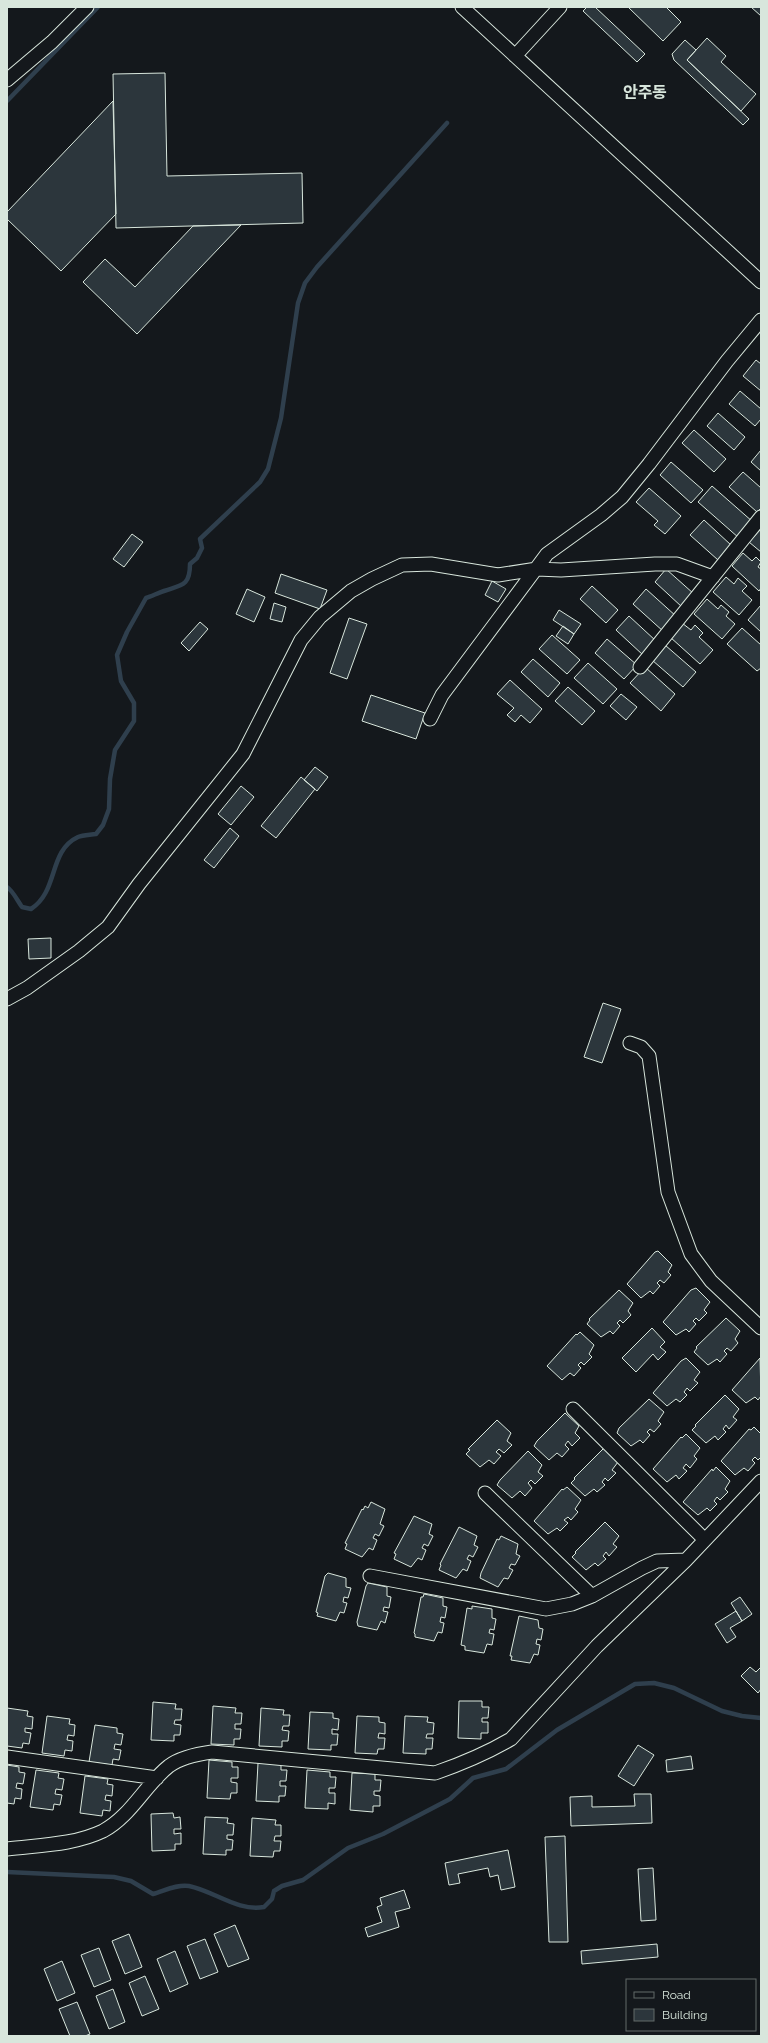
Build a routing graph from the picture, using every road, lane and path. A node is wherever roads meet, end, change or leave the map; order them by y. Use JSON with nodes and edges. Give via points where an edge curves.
{"nodes":[{"id":1,"x":87,"y":7,"type":"edge"},
{"id":2,"x":462,"y":7,"type":"edge"},
{"id":3,"x":560,"y":7,"type":"edge"},
{"id":4,"x":515,"y":56,"type":"junction"},
{"id":5,"x":7,"y":80,"type":"edge"},
{"id":6,"x":761,"y":282,"type":"edge"},
{"id":7,"x":761,"y":320,"type":"edge"},
{"id":8,"x":761,"y":517,"type":"edge"},
{"id":9,"x":537,"y":569,"type":"junction"},
{"id":10,"x":713,"y":577,"type":"junction"},
{"id":11,"x":640,"y":667,"type":"dead end"},
{"id":12,"x":430,"y":719,"type":"dead end"},
{"id":13,"x":7,"y":999,"type":"edge"},
{"id":14,"x":630,"y":1043,"type":"dead end"},
{"id":15,"x":761,"y":1328,"type":"edge"},
{"id":16,"x":573,"y":1408,"type":"dead end"},
{"id":17,"x":761,"y":1481,"type":"edge"},
{"id":18,"x":485,"y":1493,"type":"dead end"},
{"id":19,"x":705,"y":1540,"type":"junction"},
{"id":20,"x":686,"y":1560,"type":"junction"},
{"id":21,"x":370,"y":1576,"type":"dead end"},
{"id":22,"x":592,"y":1596,"type":"junction"},
{"id":23,"x":7,"y":1757,"type":"edge"},
{"id":24,"x":157,"y":1778,"type":"junction"},
{"id":25,"x":7,"y":1849,"type":"edge"}],
"edges":[{"from":1,"to":5,"type":"street","via":[[52,42]]},
{"from":2,"to":4,"type":"street"},
{"from":3,"to":4,"type":"street"},
{"from":4,"to":6,"type":"street"},
{"from":7,"to":9,"type":"street","via":[[622,497],[548,554]]},
{"from":8,"to":10,"type":"street"},
{"from":9,"to":10,"type":"street","via":[[677,564]]},
{"from":9,"to":12,"type":"street","via":[[442,696]]},
{"from":9,"to":13,"type":"street","via":[[498,575],[431,564],[402,565],[351,591],[320,617],[301,640],[244,754],[139,884],[108,927],[79,951]]},
{"from":10,"to":11,"type":"street"},
{"from":14,"to":15,"type":"street","via":[[641,1047],[648,1056],[668,1192],[691,1254],[711,1281]]},
{"from":16,"to":19,"type":"street"},
{"from":17,"to":19,"type":"street"},
{"from":18,"to":22,"type":"street"},
{"from":19,"to":20,"type":"street"},
{"from":20,"to":22,"type":"street","via":[[657,1561]]},
{"from":20,"to":24,"type":"street","via":[[597,1646],[511,1739],[452,1767],[435,1773],[212,1752],[189,1756],[169,1766]]},
{"from":21,"to":22,"type":"street","via":[[546,1609],[572,1604]]},
{"from":23,"to":24,"type":"street"},
{"from":24,"to":25,"type":"street","via":[[139,1800],[104,1830],[62,1843]]}]}
